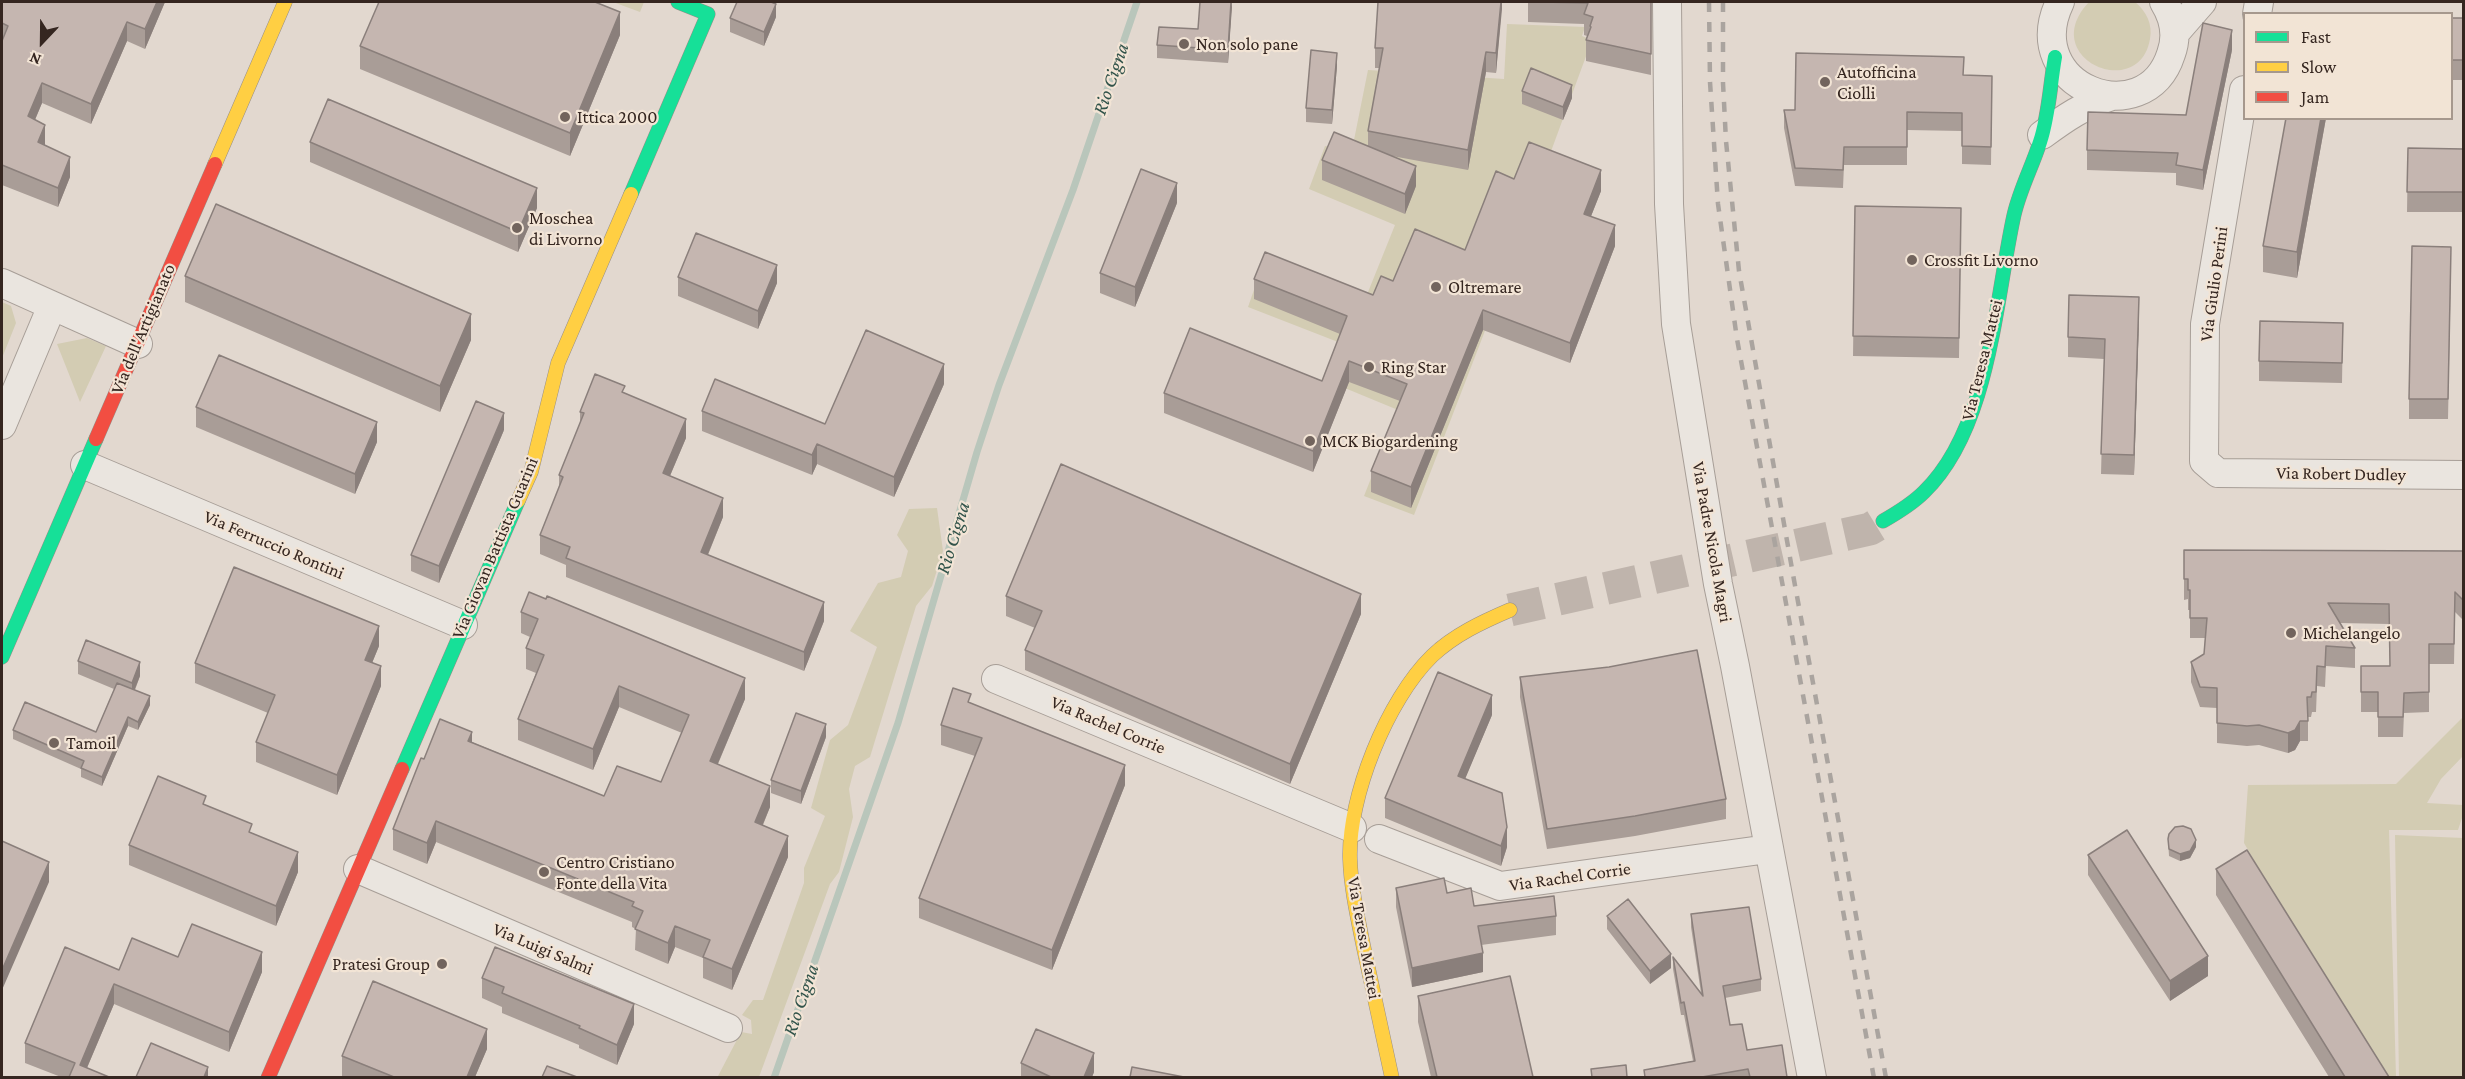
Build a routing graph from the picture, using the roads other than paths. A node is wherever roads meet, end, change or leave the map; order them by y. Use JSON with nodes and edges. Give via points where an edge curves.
{"nodes":[{"id":1,"x":285,"y":2,"type":"edge"},
{"id":2,"x":678,"y":2,"type":"edge"},
{"id":3,"x":1667,"y":2,"type":"edge"},
{"id":4,"x":2164,"y":2,"type":"edge"},
{"id":5,"x":2202,"y":2,"type":"edge"},
{"id":6,"x":2051,"y":6,"type":"edge"},
{"id":7,"x":711,"y":8,"type":"edge"},
{"id":8,"x":2175,"y":33,"type":"junction"},
{"id":9,"x":2055,"y":57,"type":"junction"},
{"id":10,"x":2112,"y":96,"type":"junction"},
{"id":11,"x":2243,"y":96,"type":"edge"},
{"id":12,"x":2042,"y":135,"type":"junction"},
{"id":13,"x":2,"y":283,"type":"edge"},
{"id":14,"x":52,"y":306,"type":"junction"},
{"id":15,"x":138,"y":344,"type":"junction"},
{"id":16,"x":2,"y":425,"type":"edge"},
{"id":17,"x":85,"y":465,"type":"junction"},
{"id":18,"x":2218,"y":473,"type":"joint"},
{"id":19,"x":2463,"y":475,"type":"edge"},
{"id":20,"x":1883,"y":522,"type":"tunnel mouth"},
{"id":21,"x":1510,"y":610,"type":"tunnel mouth"},
{"id":22,"x":463,"y":626,"type":"junction"},
{"id":23,"x":2,"y":657,"type":"edge"},
{"id":24,"x":996,"y":679,"type":"dead end"},
{"id":25,"x":1352,"y":828,"type":"junction"},
{"id":26,"x":1379,"y":839,"type":"dead end"},
{"id":27,"x":1768,"y":849,"type":"junction"},
{"id":28,"x":358,"y":869,"type":"junction"},
{"id":29,"x":728,"y":1028,"type":"dead end"},
{"id":30,"x":268,"y":1077,"type":"edge"},
{"id":31,"x":1392,"y":1077,"type":"edge"},
{"id":32,"x":1812,"y":1077,"type":"edge"}],
"edges":[{"from":1,"to":15,"type":"street","name":"Via dell'Artigianato"},
{"from":2,"to":7,"type":"street","name":"Via Giovan Battista Guarini"},
{"from":3,"to":27,"type":"street","name":"Via Padre Nicola Magri","via":[[1669,204],[1676,324]]},
{"from":4,"to":8,"type":"street"},
{"from":5,"to":8,"type":"street"},
{"from":6,"to":9,"type":"street"},
{"from":7,"to":22,"type":"street","name":"Via Giovan Battista Guarini","via":[[558,363],[531,472]]},
{"from":8,"to":10,"type":"street","via":[[2169,62],[2154,81],[2133,93]]},
{"from":9,"to":10,"type":"street","via":[[2082,88]]},
{"from":9,"to":12,"type":"street","name":"Via Teresa Mattei"},
{"from":10,"to":12,"type":"street","via":[[2071,113]]},
{"from":11,"to":18,"type":"street","name":"Via Giulio Perini","via":[[2205,324],[2204,460]]},
{"from":12,"to":20,"type":"street","name":"Via Teresa Mattei","via":[[2018,196],[1986,355],[1964,430],[1930,486]]},
{"from":13,"to":14,"type":"street"},
{"from":14,"to":15,"type":"street"},
{"from":14,"to":16,"type":"street"},
{"from":15,"to":17,"type":"street","name":"Via dell'Artigianato"},
{"from":17,"to":22,"type":"street","name":"Via Ferruccio Rontini"},
{"from":17,"to":23,"type":"street","name":"Via dell'Artigianato"},
{"from":18,"to":19,"type":"street","name":"Via Robert Dudley"},
{"from":21,"to":25,"type":"street","name":"Via Teresa Mattei","via":[[1451,640],[1414,675],[1389,718],[1370,763],[1356,801]]},
{"from":22,"to":28,"type":"street","name":"Via Giovan Battista Guarini"},
{"from":24,"to":25,"type":"street","name":"Via Rachel Corrie"},
{"from":25,"to":31,"type":"street","name":"Via Teresa Mattei","via":[[1352,888]]},
{"from":26,"to":27,"type":"street","name":"Via Rachel Corrie","via":[[1500,886]]},
{"from":27,"to":32,"type":"street","name":"Via Padre Nicola Magri"},
{"from":28,"to":29,"type":"street","name":"Via Luigi Salmi"},
{"from":28,"to":30,"type":"street","name":"Via Giovan Battista Guarini"}]}
